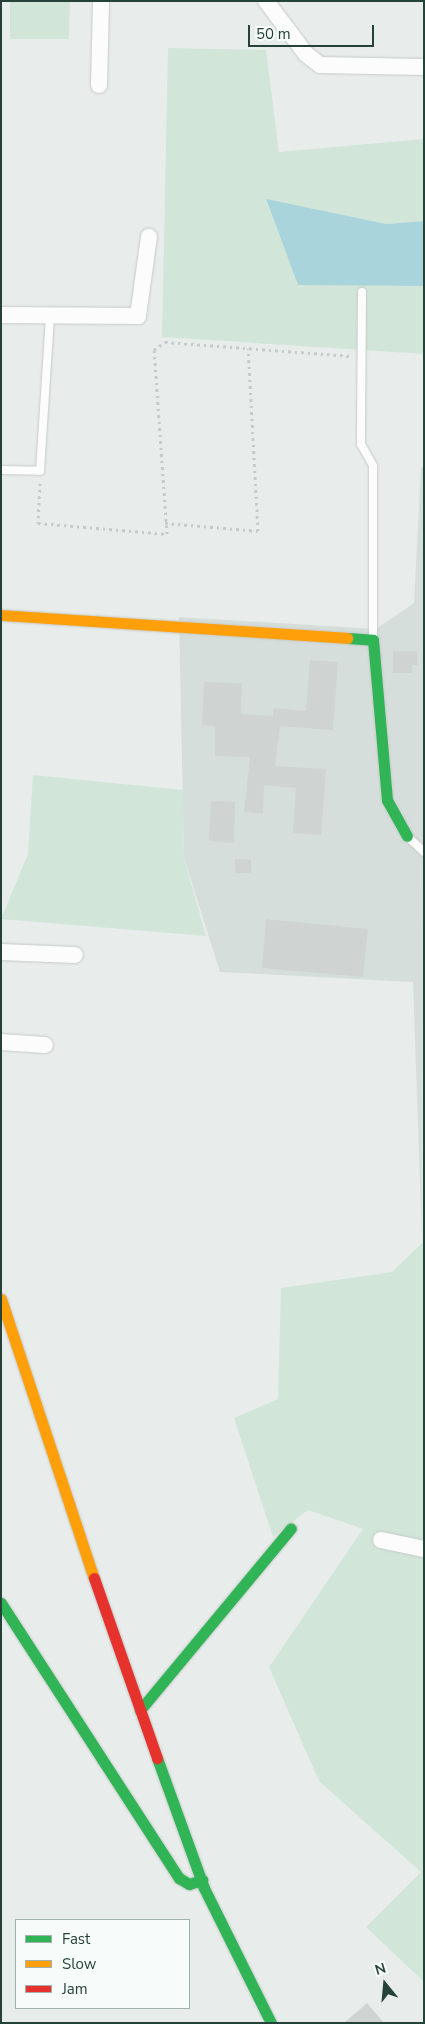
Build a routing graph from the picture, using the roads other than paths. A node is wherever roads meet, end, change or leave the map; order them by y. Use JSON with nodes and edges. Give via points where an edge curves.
{"nodes":[{"id":1,"x":101,"y":1,"type":"edge"},
{"id":2,"x":266,"y":1,"type":"edge"},
{"id":3,"x":424,"y":67,"type":"edge"},
{"id":4,"x":100,"y":85,"type":"dead end"},
{"id":5,"x":149,"y":237,"type":"dead end"},
{"id":6,"x":362,"y":292,"type":"dead end"},
{"id":7,"x":1,"y":315,"type":"edge"},
{"id":8,"x":50,"y":316,"type":"junction"},
{"id":9,"x":1,"y":470,"type":"edge"},
{"id":10,"x":1,"y":616,"type":"edge"},
{"id":11,"x":373,"y":640,"type":"junction"},
{"id":12,"x":407,"y":836,"type":"joint"},
{"id":13,"x":424,"y":852,"type":"edge"},
{"id":14,"x":1,"y":952,"type":"edge"},
{"id":15,"x":76,"y":956,"type":"dead end"},
{"id":16,"x":1,"y":1042,"type":"edge"},
{"id":17,"x":45,"y":1045,"type":"dead end"},
{"id":18,"x":1,"y":1299,"type":"edge"},
{"id":19,"x":291,"y":1528,"type":"dead end"},
{"id":20,"x":381,"y":1540,"type":"dead end"},
{"id":21,"x":424,"y":1549,"type":"edge"},
{"id":22,"x":1,"y":1603,"type":"edge"},
{"id":23,"x":140,"y":1710,"type":"junction"},
{"id":24,"x":202,"y":1880,"type":"junction"},
{"id":25,"x":271,"y":2023,"type":"edge"}],
"edges":[{"from":1,"to":4,"type":"street"},
{"from":2,"to":3,"type":"street","via":[[306,54],[320,65]]},
{"from":5,"to":8,"type":"street","via":[[138,316]]},
{"from":6,"to":11,"type":"lane","via":[[361,444],[373,466]]},
{"from":7,"to":8,"type":"street"},
{"from":8,"to":9,"type":"lane","via":[[40,471]]},
{"from":10,"to":11,"type":"main road"},
{"from":11,"to":12,"type":"main road","via":[[387,800]]},
{"from":12,"to":13,"type":"lane"},
{"from":14,"to":15,"type":"street"},
{"from":16,"to":17,"type":"street"},
{"from":18,"to":23,"type":"main road"},
{"from":19,"to":23,"type":"main road"},
{"from":20,"to":21,"type":"street"},
{"from":22,"to":24,"type":"main road","via":[[179,1878],[189,1884]]},
{"from":23,"to":24,"type":"main road"},
{"from":24,"to":25,"type":"main road"}]}
